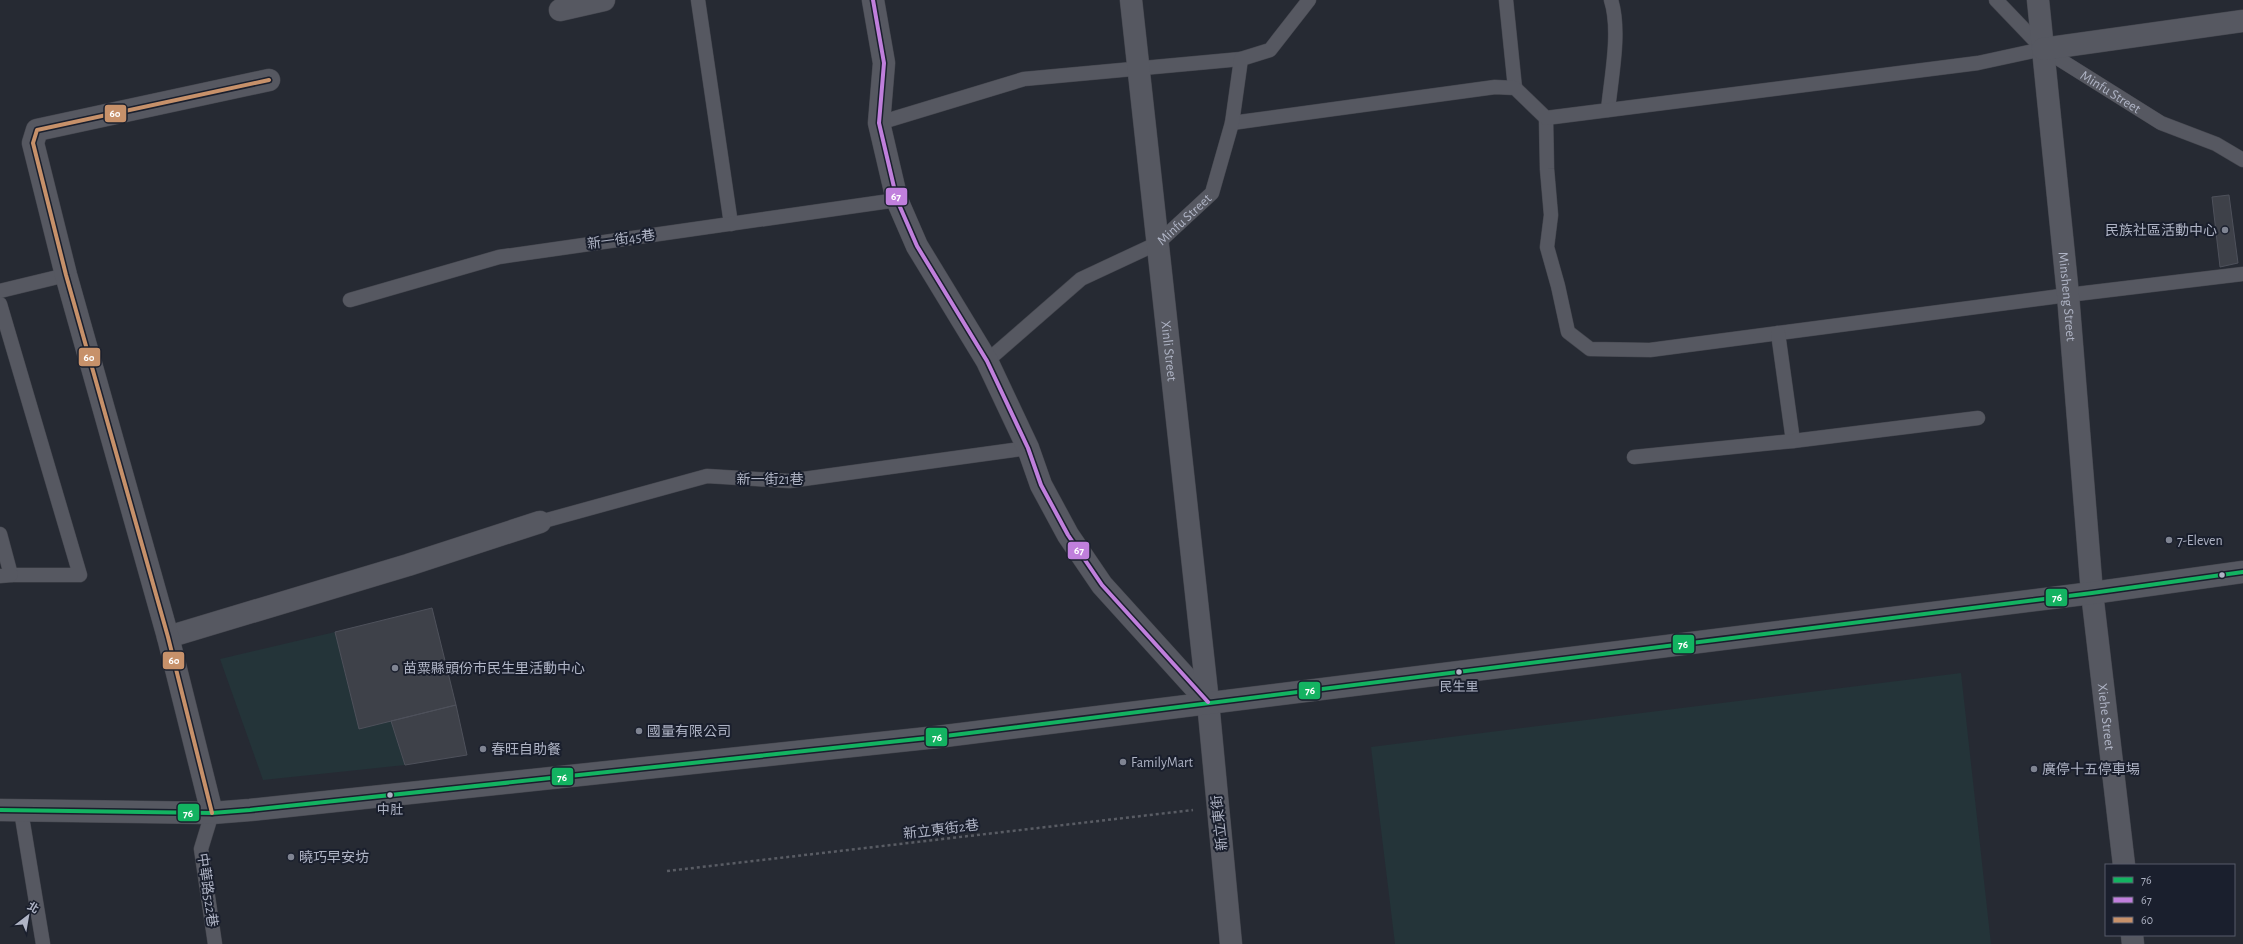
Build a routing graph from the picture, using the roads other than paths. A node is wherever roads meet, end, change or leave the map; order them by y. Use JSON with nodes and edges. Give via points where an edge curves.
{"nodes":[{"id":1,"x":604,"y":0,"type":"edge"},
{"id":2,"x":698,"y":0,"type":"edge"},
{"id":3,"x":873,"y":0,"type":"edge"},
{"id":4,"x":1131,"y":0,"type":"edge"},
{"id":5,"x":1309,"y":0,"type":"edge"},
{"id":6,"x":1506,"y":0,"type":"edge"},
{"id":7,"x":1611,"y":0,"type":"edge"},
{"id":8,"x":1996,"y":0,"type":"edge"},
{"id":9,"x":2038,"y":0,"type":"edge"},
{"id":10,"x":560,"y":10,"type":"dead end"},
{"id":11,"x":2243,"y":21,"type":"edge"},
{"id":12,"x":2042,"y":49,"type":"junction"},
{"id":13,"x":1240,"y":59,"type":"junction"},
{"id":14,"x":1139,"y":69,"type":"junction"},
{"id":15,"x":269,"y":80,"type":"dead end"},
{"id":16,"x":1515,"y":88,"type":"junction"},
{"id":17,"x":1608,"y":110,"type":"junction"},
{"id":18,"x":1546,"y":118,"type":"junction"},
{"id":19,"x":879,"y":123,"type":"junction"},
{"id":20,"x":1232,"y":123,"type":"junction"},
{"id":21,"x":2243,"y":160,"type":"edge"},
{"id":22,"x":897,"y":200,"type":"junction"},
{"id":23,"x":731,"y":224,"type":"junction"},
{"id":24,"x":1158,"y":243,"type":"junction"},
{"id":25,"x":2243,"y":274,"type":"edge"},
{"id":26,"x":66,"y":275,"type":"junction"},
{"id":27,"x":0,"y":291,"type":"edge"},
{"id":28,"x":2068,"y":295,"type":"junction"},
{"id":29,"x":350,"y":300,"type":"dead end"},
{"id":30,"x":0,"y":304,"type":"edge"},
{"id":31,"x":1778,"y":333,"type":"junction"},
{"id":32,"x":987,"y":361,"type":"junction"},
{"id":33,"x":1978,"y":418,"type":"dead end"},
{"id":34,"x":1793,"y":441,"type":"junction"},
{"id":35,"x":1028,"y":448,"type":"junction"},
{"id":36,"x":1634,"y":457,"type":"dead end"},
{"id":37,"x":540,"y":522,"type":"joint"},
{"id":38,"x":0,"y":534,"type":"edge"},
{"id":39,"x":2243,"y":572,"type":"edge"},
{"id":40,"x":6,"y":575,"type":"edge"},
{"id":41,"x":2092,"y":593,"type":"junction"},
{"id":42,"x":168,"y":637,"type":"junction"},
{"id":43,"x":1208,"y":702,"type":"junction"},
{"id":44,"x":0,"y":810,"type":"edge"},
{"id":45,"x":22,"y":810,"type":"junction"},
{"id":46,"x":212,"y":813,"type":"junction"},
{"id":47,"x":2124,"y":864,"type":"edge"},
{"id":48,"x":43,"y":944,"type":"edge"},
{"id":49,"x":215,"y":944,"type":"edge"},
{"id":50,"x":1231,"y":944,"type":"edge"}],
"edges":[{"from":1,"to":10,"type":"street"},
{"from":2,"to":23,"type":"lane"},
{"from":3,"to":19,"type":"street","via":[[884,63]]},
{"from":4,"to":14,"type":"street","name":"Xinli Street"},
{"from":5,"to":13,"type":"lane","via":[[1270,50]]},
{"from":6,"to":16,"type":"lane"},
{"from":7,"to":17,"type":"lane","via":[[1614,41]]},
{"from":8,"to":12,"type":"lane","name":"Minfu Street"},
{"from":9,"to":12,"type":"street","name":"Minsheng Street"},
{"from":11,"to":12,"type":"street"},
{"from":12,"to":17,"type":"lane","via":[[1978,63]]},
{"from":12,"to":21,"type":"lane","name":"Minfu Street","via":[[2161,123],[2216,144]]},
{"from":12,"to":28,"type":"street","name":"Minsheng Street"},
{"from":13,"to":14,"type":"lane"},
{"from":13,"to":20,"type":"lane","name":"Minfu Street"},
{"from":14,"to":19,"type":"lane","via":[[1024,79]]},
{"from":14,"to":24,"type":"street","name":"Xinli Street"},
{"from":15,"to":26,"type":"street","via":[[37,130],[33,143]]},
{"from":16,"to":18,"type":"lane"},
{"from":16,"to":20,"type":"lane","via":[[1495,87]]},
{"from":17,"to":18,"type":"lane"},
{"from":18,"to":31,"type":"lane","via":[[1551,215],[1547,247],[1568,332],[1590,349],[1650,350]]},
{"from":19,"to":22,"type":"street"},
{"from":20,"to":24,"type":"lane","name":"Minfu Street","via":[[1212,193]]},
{"from":22,"to":23,"type":"lane","name":"新一街45巷"},
{"from":22,"to":32,"type":"street","via":[[917,246]]},
{"from":23,"to":29,"type":"lane","name":"新一街45巷","via":[[499,257]]},
{"from":24,"to":32,"type":"lane","name":"Minfu Street","via":[[1081,278]]},
{"from":24,"to":43,"type":"street","name":"Xinli Street"},
{"from":25,"to":28,"type":"lane"},
{"from":26,"to":27,"type":"lane"},
{"from":26,"to":42,"type":"street"},
{"from":28,"to":31,"type":"lane"},
{"from":28,"to":41,"type":"street","name":"Minsheng Street"},
{"from":30,"to":40,"type":"lane","via":[[80,575]]},
{"from":31,"to":34,"type":"lane"},
{"from":32,"to":35,"type":"street"},
{"from":33,"to":34,"type":"lane"},
{"from":34,"to":36,"type":"lane"},
{"from":35,"to":37,"type":"lane","name":"新一街21巷","via":[[789,481],[707,476]]},
{"from":35,"to":43,"type":"street","via":[[1041,485],[1068,535],[1102,585]]},
{"from":37,"to":42,"type":"street","via":[[408,565]]},
{"from":38,"to":40,"type":"lane"},
{"from":39,"to":41,"type":"street"},
{"from":41,"to":43,"type":"street"},
{"from":41,"to":47,"type":"street","name":"Xiehe Street"},
{"from":42,"to":46,"type":"street"},
{"from":43,"to":46,"type":"street","via":[[937,737]]},
{"from":43,"to":50,"type":"street","name":"新立東街"},
{"from":44,"to":45,"type":"street"},
{"from":45,"to":46,"type":"street"},
{"from":45,"to":48,"type":"lane"},
{"from":46,"to":49,"type":"lane","name":"中華路522巷","via":[[201,849]]}]}
